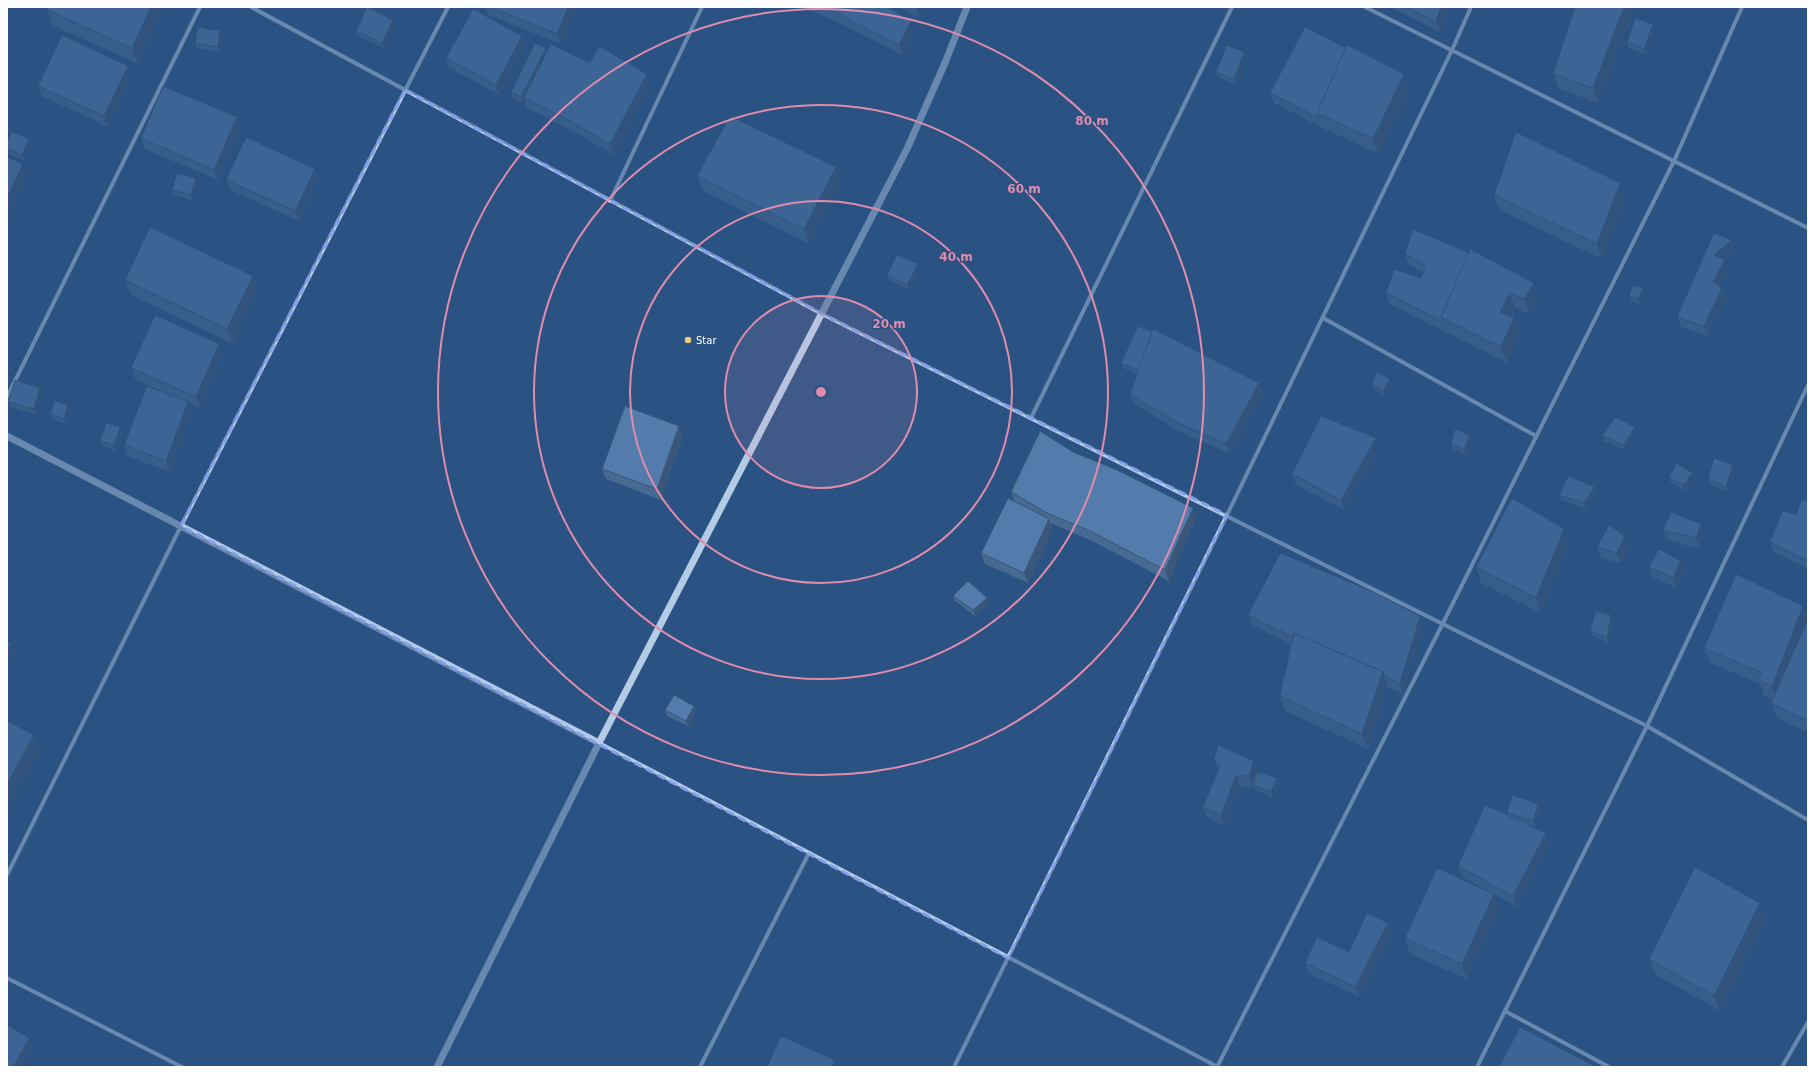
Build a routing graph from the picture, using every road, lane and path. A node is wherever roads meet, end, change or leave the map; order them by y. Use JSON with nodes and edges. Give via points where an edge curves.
{"nodes":[{"id":1,"x":200,"y":7,"type":"edge"},
{"id":2,"x":251,"y":7,"type":"edge"},
{"id":3,"x":448,"y":7,"type":"edge"},
{"id":4,"x":702,"y":7,"type":"edge"},
{"id":5,"x":967,"y":7,"type":"edge"},
{"id":6,"x":1232,"y":7,"type":"edge"},
{"id":7,"x":1365,"y":7,"type":"edge"},
{"id":8,"x":1471,"y":7,"type":"edge"},
{"id":9,"x":1742,"y":7,"type":"edge"},
{"id":10,"x":1452,"y":50,"type":"junction"},
{"id":11,"x":405,"y":90,"type":"junction"},
{"id":12,"x":1674,"y":161,"type":"junction"},
{"id":13,"x":610,"y":200,"type":"junction"},
{"id":14,"x":1808,"y":228,"type":"edge"},
{"id":15,"x":822,"y":314,"type":"junction"},
{"id":16,"x":1323,"y":318,"type":"junction"},
{"id":17,"x":1808,"y":385,"type":"edge"},
{"id":18,"x":7,"y":397,"type":"edge"},
{"id":19,"x":1031,"y":418,"type":"junction"},
{"id":20,"x":7,"y":436,"type":"edge"},
{"id":21,"x":1536,"y":436,"type":"junction"},
{"id":22,"x":1227,"y":515,"type":"junction"},
{"id":23,"x":181,"y":526,"type":"junction"},
{"id":24,"x":1442,"y":625,"type":"junction"},
{"id":25,"x":1647,"y":726,"type":"junction"},
{"id":26,"x":599,"y":742,"type":"junction"},
{"id":27,"x":1808,"y":820,"type":"edge"},
{"id":28,"x":809,"y":853,"type":"junction"},
{"id":29,"x":7,"y":875,"type":"edge"},
{"id":30,"x":1008,"y":958,"type":"junction"},
{"id":31,"x":7,"y":978,"type":"edge"},
{"id":32,"x":1505,"y":1011,"type":"junction"},
{"id":33,"x":1808,"y":1022,"type":"edge"},
{"id":34,"x":173,"y":1065,"type":"edge"},
{"id":35,"x":182,"y":1067,"type":"edge"},
{"id":36,"x":437,"y":1067,"type":"edge"},
{"id":37,"x":700,"y":1067,"type":"edge"},
{"id":38,"x":954,"y":1067,"type":"edge"},
{"id":39,"x":1218,"y":1067,"type":"edge"},
{"id":40,"x":1477,"y":1067,"type":"edge"},
{"id":41,"x":1609,"y":1067,"type":"edge"},
{"id":42,"x":1782,"y":1067,"type":"edge"}],
"edges":[{"from":1,"to":18,"type":"street"},
{"from":2,"to":11,"type":"street"},
{"from":3,"to":11,"type":"street"},
{"from":4,"to":13,"type":"street"},
{"from":5,"to":15,"type":"street","via":[[907,149]]},
{"from":6,"to":19,"type":"street"},
{"from":7,"to":10,"type":"street"},
{"from":8,"to":10,"type":"street"},
{"from":9,"to":12,"type":"street"},
{"from":10,"to":12,"type":"street"},
{"from":10,"to":16,"type":"street"},
{"from":11,"to":13,"type":"street"},
{"from":11,"to":23,"type":"street"},
{"from":12,"to":14,"type":"street"},
{"from":12,"to":21,"type":"street"},
{"from":13,"to":15,"type":"street"},
{"from":15,"to":19,"type":"street"},
{"from":15,"to":26,"type":"street"},
{"from":16,"to":21,"type":"street"},
{"from":16,"to":22,"type":"street"},
{"from":17,"to":25,"type":"street"},
{"from":19,"to":22,"type":"street"},
{"from":20,"to":23,"type":"street"},
{"from":21,"to":24,"type":"street"},
{"from":22,"to":24,"type":"street"},
{"from":22,"to":30,"type":"street"},
{"from":23,"to":26,"type":"street"},
{"from":23,"to":29,"type":"street"},
{"from":24,"to":25,"type":"street"},
{"from":24,"to":39,"type":"street"},
{"from":25,"to":27,"type":"street"},
{"from":25,"to":32,"type":"street"},
{"from":26,"to":28,"type":"street"},
{"from":26,"to":36,"type":"street"},
{"from":28,"to":30,"type":"street"},
{"from":28,"to":37,"type":"street"},
{"from":30,"to":38,"type":"street"},
{"from":30,"to":39,"type":"street"},
{"from":31,"to":34,"type":"street"},
{"from":32,"to":40,"type":"street"},
{"from":32,"to":41,"type":"street"},
{"from":33,"to":42,"type":"street"},
{"from":34,"to":35,"type":"street"}]}
